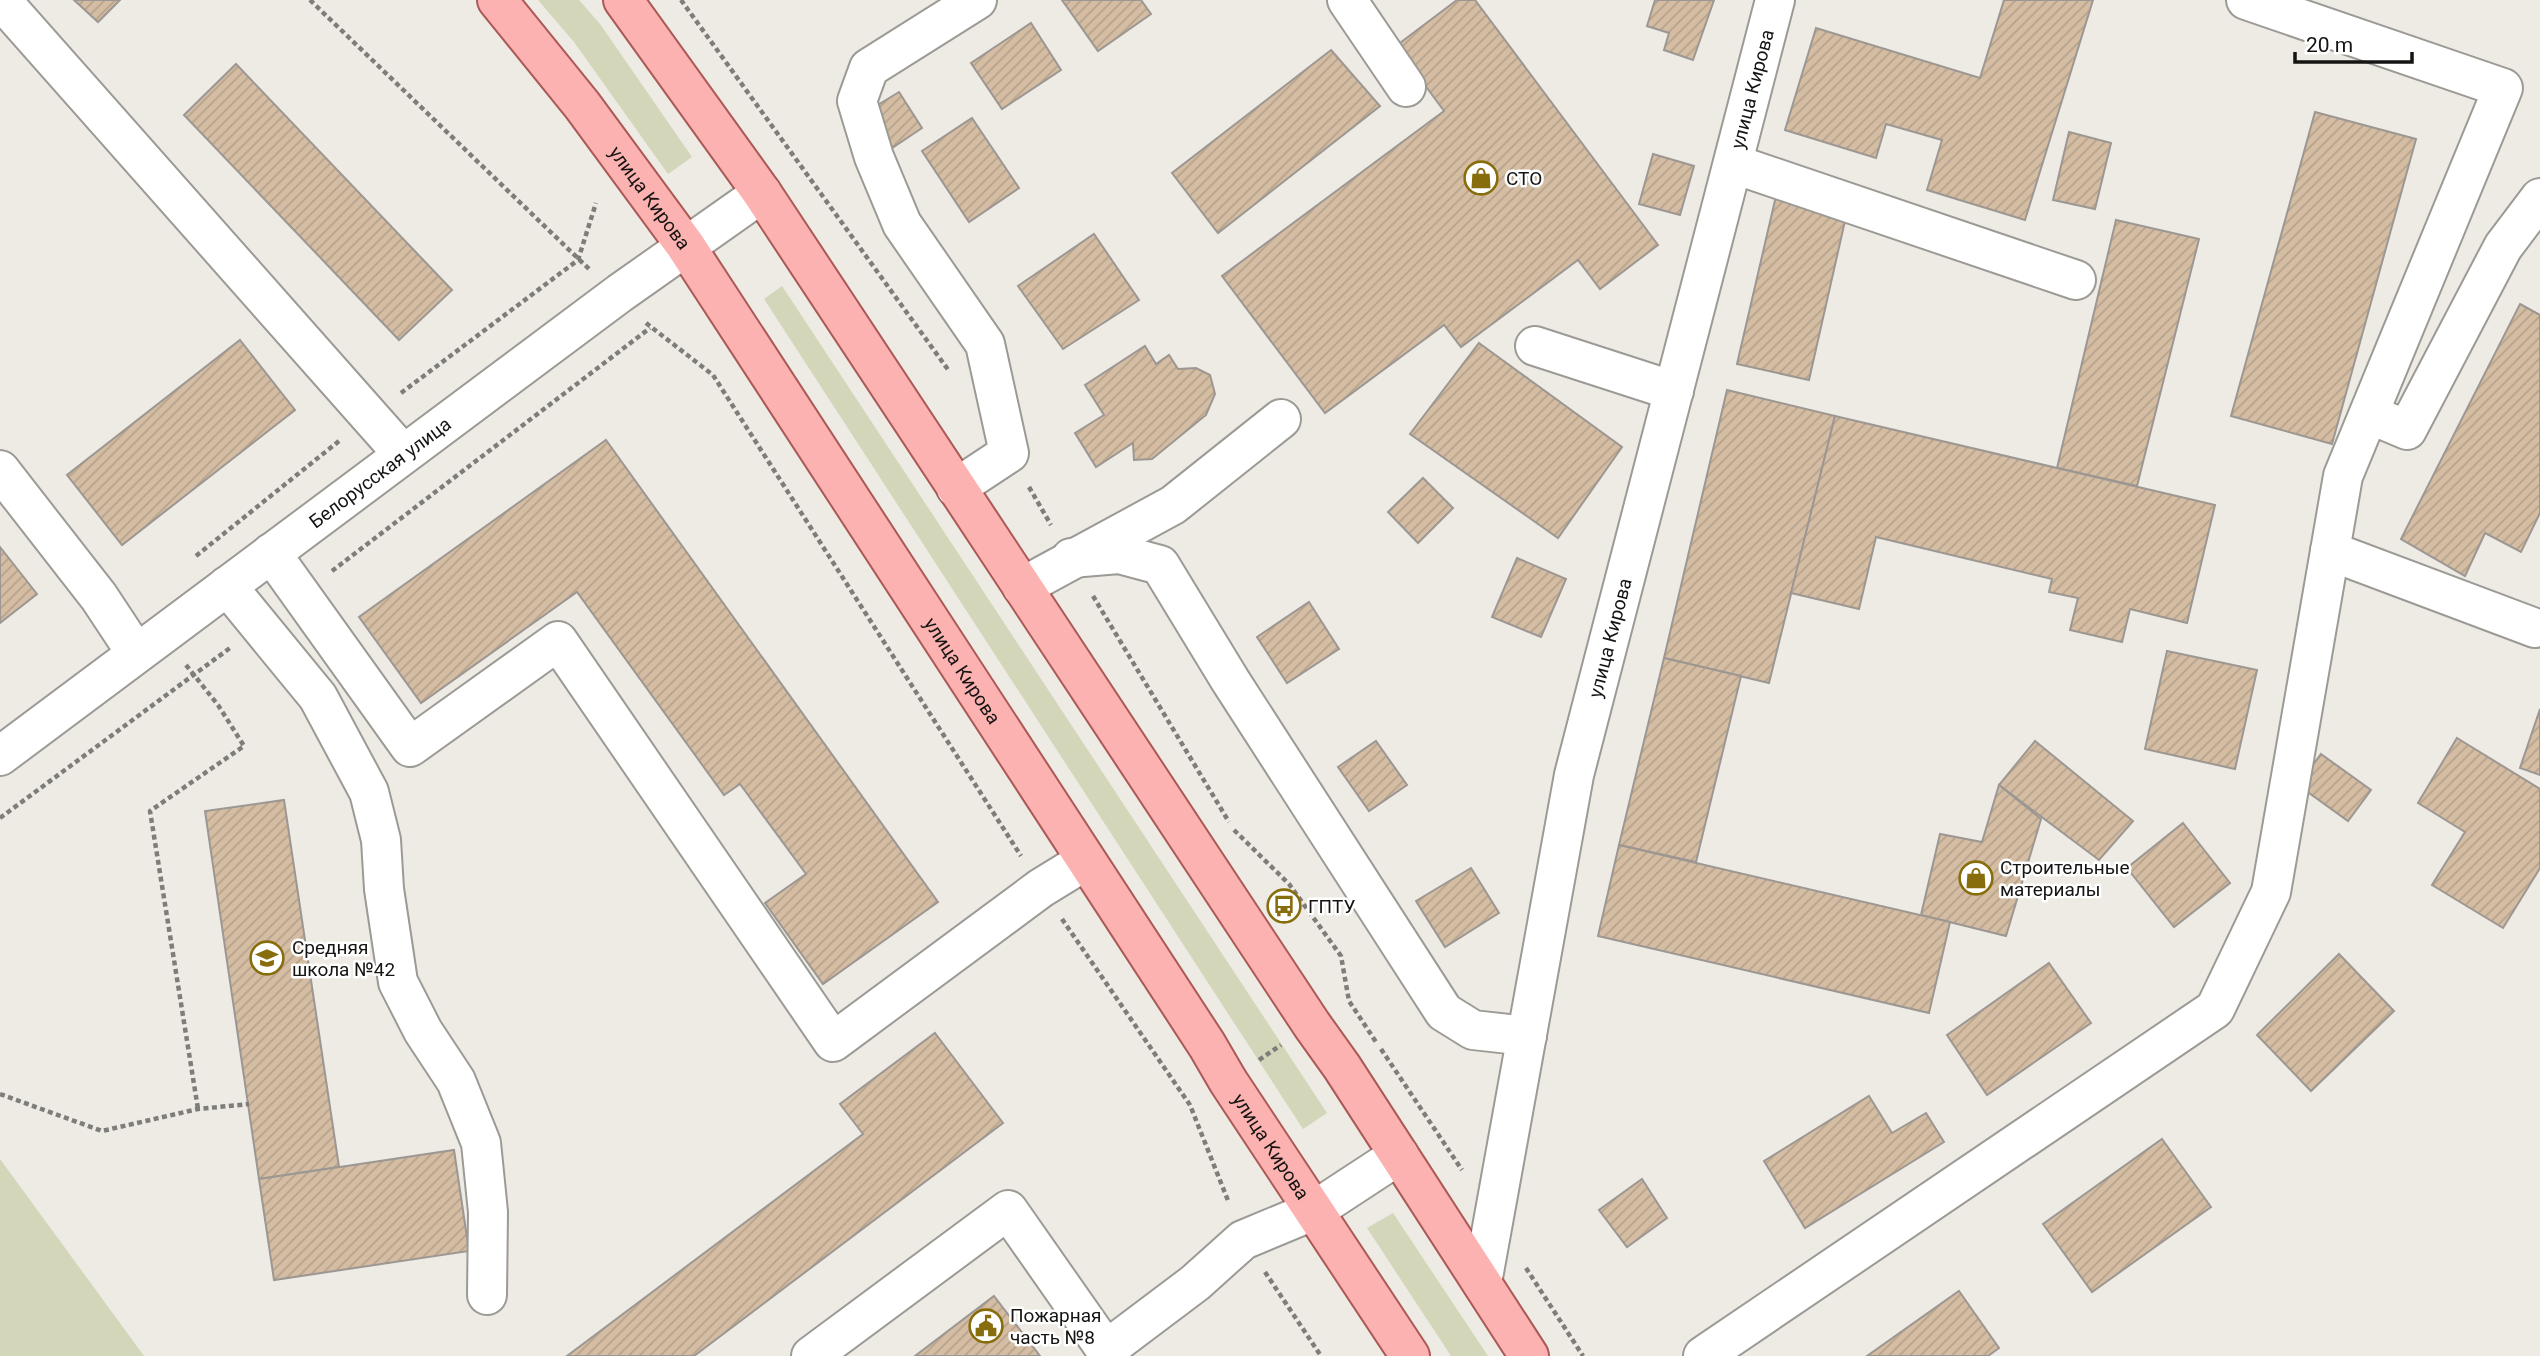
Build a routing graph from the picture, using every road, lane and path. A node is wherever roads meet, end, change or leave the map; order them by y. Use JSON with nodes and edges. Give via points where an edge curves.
{"nodes":[{"id":1,"x":1,"y":0,"type":"edge"},
{"id":2,"x":310,"y":0,"type":"edge"},
{"id":3,"x":497,"y":0,"type":"edge"},
{"id":4,"x":624,"y":0,"type":"edge"},
{"id":5,"x":681,"y":0,"type":"edge"},
{"id":6,"x":977,"y":0,"type":"edge"},
{"id":7,"x":1347,"y":0,"type":"edge"},
{"id":8,"x":1775,"y":0,"type":"edge"},
{"id":9,"x":2246,"y":0,"type":"edge"},
{"id":10,"x":1406,"y":87,"type":"dead end"},
{"id":11,"x":1734,"y":164,"type":"junction"},
{"id":12,"x":762,"y":193,"type":"junction"},
{"id":13,"x":2540,"y":198,"type":"edge"},
{"id":14,"x":596,"y":203,"type":"dead end"},
{"id":15,"x":685,"y":245,"type":"junction"},
{"id":16,"x":578,"y":260,"type":"junction"},
{"id":17,"x":2076,"y":280,"type":"dead end"},
{"id":18,"x":620,"y":293,"type":"junction"},
{"id":19,"x":1535,"y":346,"type":"dead end"},
{"id":20,"x":952,"y":374,"type":"dead end"},
{"id":21,"x":1675,"y":391,"type":"junction"},
{"id":22,"x":2369,"y":414,"type":"junction"},
{"id":23,"x":370,"y":416,"type":"junction"},
{"id":24,"x":1281,"y":419,"type":"dead end"},
{"id":25,"x":1009,"y":453,"type":"junction"},
{"id":26,"x":403,"y":454,"type":"junction"},
{"id":27,"x":0,"y":470,"type":"edge"},
{"id":28,"x":957,"y":488,"type":"junction"},
{"id":29,"x":2330,"y":551,"type":"junction"},
{"id":30,"x":271,"y":553,"type":"junction"},
{"id":31,"x":1071,"y":558,"type":"junction"},
{"id":32,"x":191,"y":560,"type":"dead end"},
{"id":33,"x":227,"y":586,"type":"junction"},
{"id":34,"x":1022,"y":587,"type":"junction"},
{"id":35,"x":2535,"y":628,"type":"dead end"},
{"id":36,"x":149,"y":644,"type":"junction"},
{"id":37,"x":0,"y":756,"type":"edge"},
{"id":38,"x":1085,"y":861,"type":"junction"},
{"id":39,"x":1041,"y":888,"type":"junction"},
{"id":40,"x":1349,"y":1001,"type":"junction"},
{"id":41,"x":1311,"y":1025,"type":"junction"},
{"id":42,"x":1527,"y":1036,"type":"junction"},
{"id":43,"x":1228,"y":1081,"type":"junction"},
{"id":44,"x":0,"y":1094,"type":"edge"},
{"id":45,"x":249,"y":1104,"type":"dead end"},
{"id":46,"x":1190,"y":1105,"type":"junction"},
{"id":47,"x":198,"y":1109,"type":"junction"},
{"id":48,"x":1399,"y":1155,"type":"junction"},
{"id":49,"x":1315,"y":1210,"type":"junction"},
{"id":50,"x":1494,"y":1217,"type":"junction"},
{"id":51,"x":1243,"y":1240,"type":"junction"},
{"id":52,"x":1482,"y":1283,"type":"junction"},
{"id":53,"x":486,"y":1295,"type":"dead end"},
{"id":54,"x":811,"y":1356,"type":"edge"},
{"id":55,"x":1321,"y":1356,"type":"edge"},
{"id":56,"x":1410,"y":1356,"type":"edge"},
{"id":57,"x":1529,"y":1356,"type":"edge"},
{"id":58,"x":1583,"y":1356,"type":"edge"},
{"id":59,"x":1703,"y":1356,"type":"edge"}],
"edges":[{"from":1,"to":23,"type":"street"},
{"from":2,"to":16,"type":"path"},
{"from":3,"to":15,"type":"main road","name":"улица Кирова","via":[[582,105]]},
{"from":4,"to":12,"type":"main road"},
{"from":5,"to":20,"type":"path"},
{"from":6,"to":25,"type":"street","via":[[869,68],[857,101],[902,224],[985,344]]},
{"from":7,"to":10,"type":"street"},
{"from":8,"to":11,"type":"street","name":"улица Кирова"},
{"from":9,"to":22,"type":"street","via":[[2503,88]]},
{"from":11,"to":17,"type":"street"},
{"from":11,"to":21,"type":"street","name":"улица Кирова"},
{"from":12,"to":15,"type":"street","name":"Белорусская улица"},
{"from":12,"to":28,"type":"main road"},
{"from":13,"to":22,"type":"street","via":[[2503,247],[2407,430]]},
{"from":14,"to":16,"type":"path"},
{"from":15,"to":18,"type":"street","name":"Белорусская улица"},
{"from":15,"to":38,"type":"main road","name":"улица Кирова"},
{"from":16,"to":18,"type":"path"},
{"from":16,"to":23,"type":"path"},
{"from":18,"to":26,"type":"street","name":"Белорусская улица"},
{"from":18,"to":39,"type":"path","via":[[650,328],[713,375]]},
{"from":19,"to":21,"type":"street"},
{"from":21,"to":42,"type":"street","name":"улица Кирова","via":[[1574,775]]},
{"from":22,"to":29,"type":"street","via":[[2343,476]]},
{"from":23,"to":26,"type":"street"},
{"from":23,"to":32,"type":"path"},
{"from":24,"to":31,"type":"street","via":[[1173,505]]},
{"from":25,"to":28,"type":"street"},
{"from":25,"to":31,"type":"path"},
{"from":26,"to":30,"type":"street","name":"Белорусская улица"},
{"from":27,"to":36,"type":"street","via":[[99,597]]},
{"from":28,"to":34,"type":"main road"},
{"from":29,"to":35,"type":"street"},
{"from":29,"to":59,"type":"street","via":[[2271,891],[2215,1009]]},
{"from":30,"to":33,"type":"street","name":"Белорусская улица"},
{"from":30,"to":39,"type":"street","via":[[410,747],[558,641],[833,1042]]},
{"from":31,"to":34,"type":"street"},
{"from":31,"to":40,"type":"path","via":[[1235,832],[1289,884],[1341,956]]},
{"from":31,"to":42,"type":"street","via":[[1119,554],[1160,565],[1444,1012],[1473,1030]]},
{"from":33,"to":36,"type":"street","name":"Белорусская улица"},
{"from":33,"to":53,"type":"street","via":[[318,697],[369,792],[381,840],[398,982],[456,1081],[481,1143],[488,1212]]},
{"from":34,"to":41,"type":"main road"},
{"from":36,"to":37,"type":"street","name":"Белорусская улица"},
{"from":36,"to":47,"type":"path","via":[[218,705],[244,746],[150,811]]},
{"from":38,"to":39,"type":"street"},
{"from":38,"to":43,"type":"main road","name":"улица Кирова"},
{"from":39,"to":46,"type":"path"},
{"from":40,"to":41,"type":"path"},
{"from":40,"to":50,"type":"path"},
{"from":41,"to":43,"type":"path"},
{"from":41,"to":48,"type":"main road"},
{"from":42,"to":50,"type":"street","name":"улица Кирова"},
{"from":43,"to":46,"type":"path"},
{"from":43,"to":49,"type":"main road","name":"улица Кирова"},
{"from":44,"to":47,"type":"path","via":[[102,1131]]},
{"from":45,"to":47,"type":"path"},
{"from":46,"to":51,"type":"path"},
{"from":48,"to":49,"type":"street"},
{"from":48,"to":52,"type":"main road"},
{"from":49,"to":51,"type":"street"},
{"from":49,"to":56,"type":"main road","name":"улица Кирова"},
{"from":50,"to":52,"type":"street","name":"улица Кирова"},
{"from":50,"to":58,"type":"path"},
{"from":51,"to":54,"type":"street","via":[[1107,1350],[1008,1210]]},
{"from":51,"to":55,"type":"path"},
{"from":52,"to":57,"type":"main road"}]}
